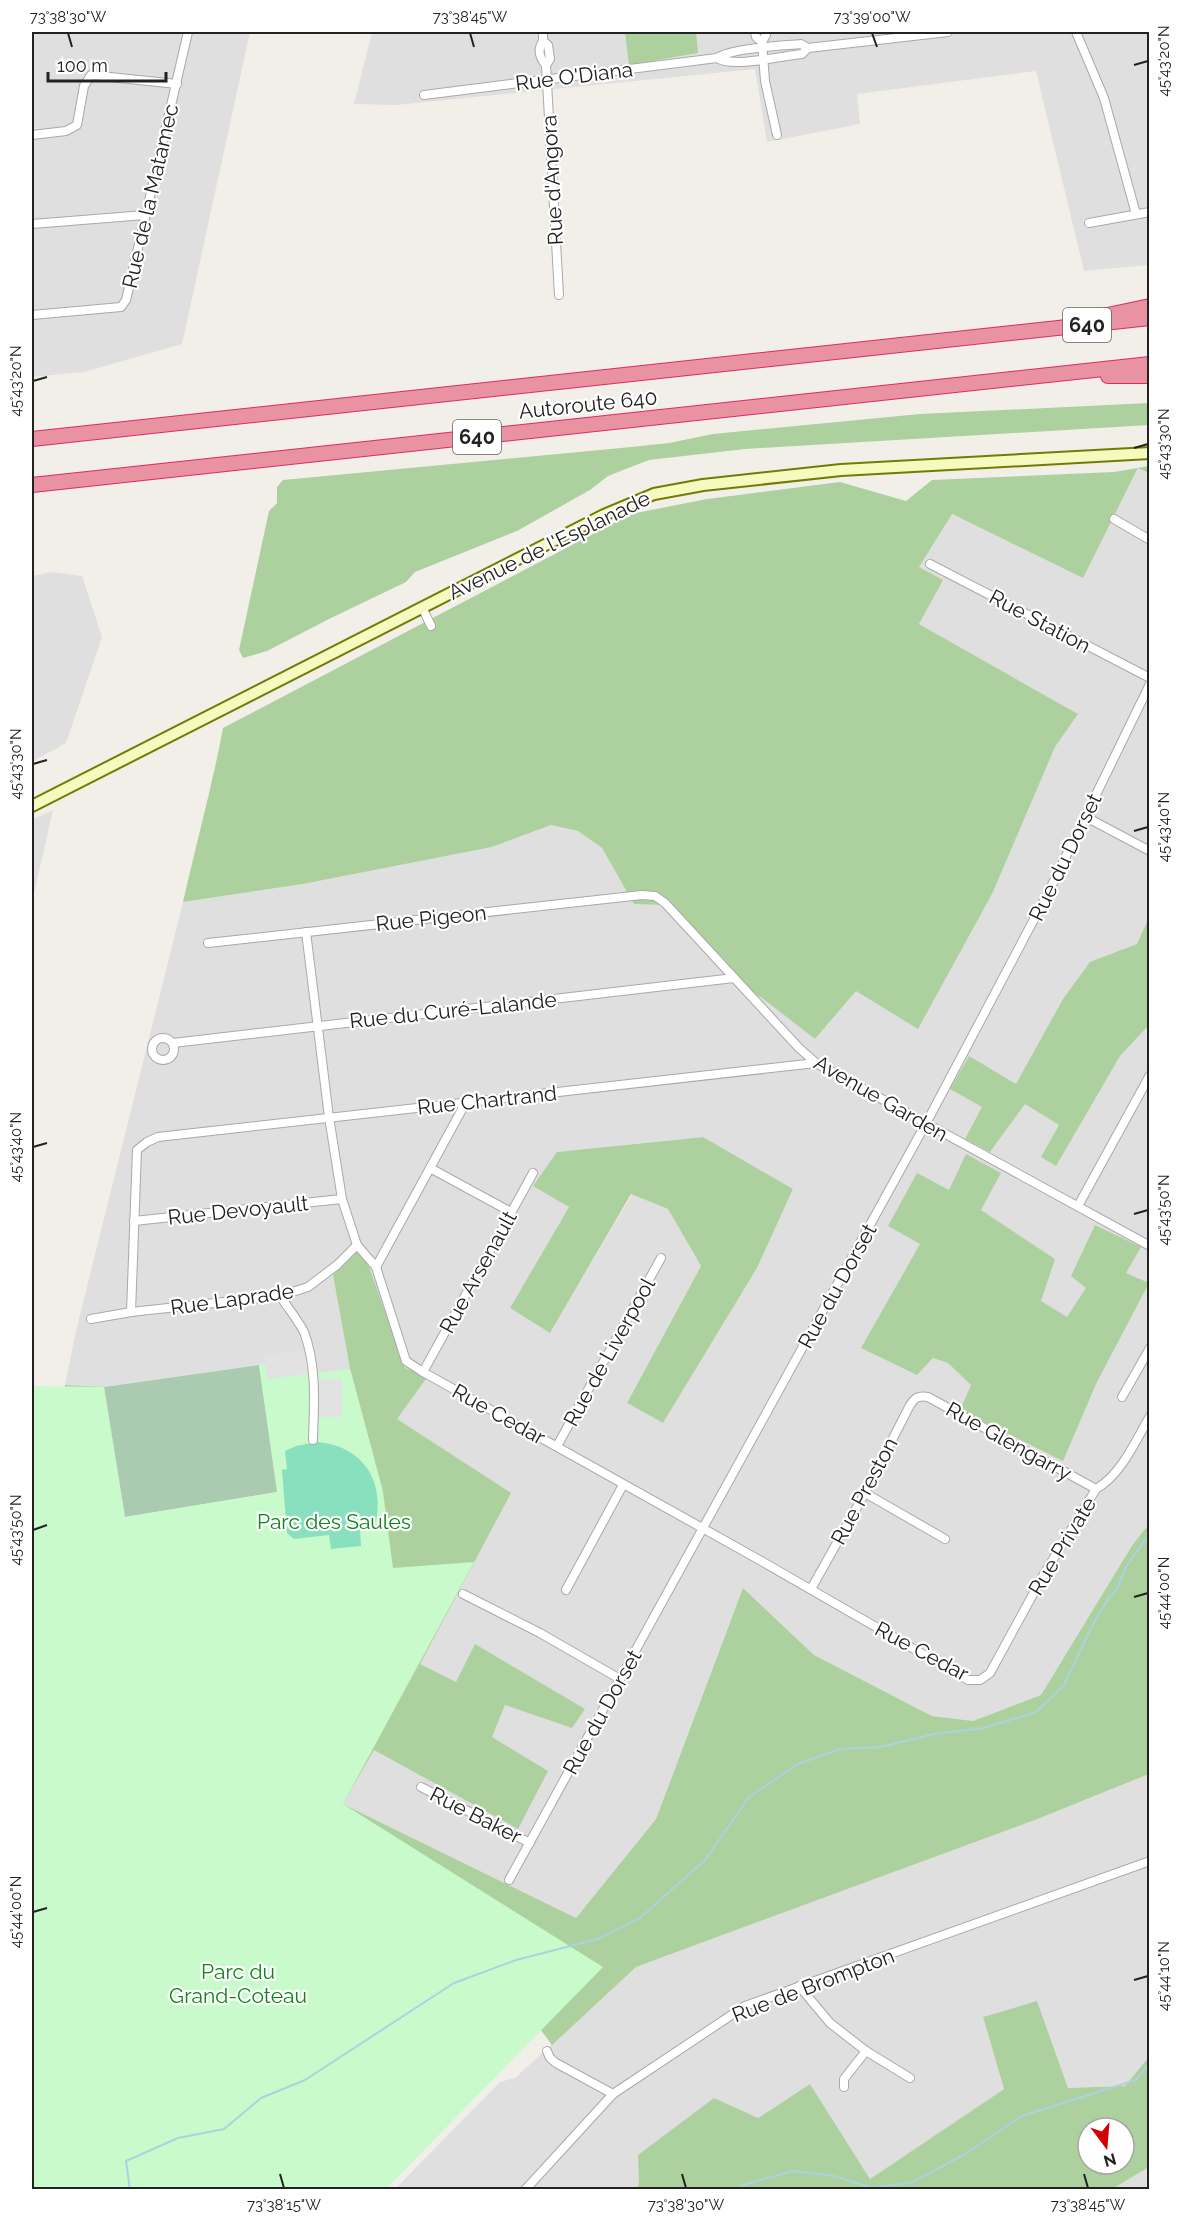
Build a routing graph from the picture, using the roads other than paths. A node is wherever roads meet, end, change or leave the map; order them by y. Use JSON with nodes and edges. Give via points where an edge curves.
{"nodes":[{"id":1,"x":188,"y":32,"type":"edge"},
{"id":2,"x":543,"y":32,"type":"edge"},
{"id":3,"x":755,"y":32,"type":"edge"},
{"id":4,"x":765,"y":32,"type":"edge"},
{"id":5,"x":948,"y":32,"type":"edge"},
{"id":6,"x":1076,"y":32,"type":"edge"},
{"id":7,"x":762,"y":46,"type":"junction"},
{"id":8,"x":808,"y":48,"type":"junction"},
{"id":9,"x":717,"y":58,"type":"junction"},
{"id":10,"x":763,"y":58,"type":"junction"},
{"id":11,"x":546,"y":79,"type":"junction"},
{"id":12,"x":177,"y":84,"type":"junction"},
{"id":13,"x":427,"y":94,"type":"dead end"},
{"id":14,"x":32,"y":135,"type":"edge"},
{"id":15,"x":777,"y":135,"type":"dead end"},
{"id":16,"x":1149,"y":212,"type":"edge"},
{"id":17,"x":1136,"y":214,"type":"junction"},
{"id":18,"x":145,"y":215,"type":"junction"},
{"id":19,"x":1089,"y":223,"type":"dead end"},
{"id":20,"x":32,"y":224,"type":"edge"},
{"id":21,"x":559,"y":295,"type":"dead end"},
{"id":22,"x":1149,"y":306,"type":"edge"},
{"id":23,"x":32,"y":315,"type":"edge"},
{"id":24,"x":1149,"y":318,"type":"edge"},
{"id":25,"x":1024,"y":332,"type":"junction"},
{"id":26,"x":1149,"y":364,"type":"edge"},
{"id":27,"x":1046,"y":375,"type":"junction"},
{"id":28,"x":1149,"y":376,"type":"edge"},
{"id":29,"x":32,"y":439,"type":"edge"},
{"id":30,"x":1149,"y":453,"type":"edge"},
{"id":31,"x":32,"y":485,"type":"edge"},
{"id":32,"x":1114,"y":519,"type":"dead end"},
{"id":33,"x":1149,"y":540,"type":"edge"},
{"id":34,"x":930,"y":564,"type":"dead end"},
{"id":35,"x":422,"y":607,"type":"junction"},
{"id":36,"x":431,"y":626,"type":"dead end"},
{"id":37,"x":1149,"y":678,"type":"edge"},
{"id":38,"x":1149,"y":684,"type":"edge"},
{"id":39,"x":32,"y":806,"type":"edge"},
{"id":40,"x":1084,"y":816,"type":"junction"},
{"id":41,"x":1149,"y":851,"type":"edge"},
{"id":42,"x":655,"y":896,"type":"joint"},
{"id":43,"x":306,"y":932,"type":"junction"},
{"id":44,"x":208,"y":943,"type":"dead end"},
{"id":45,"x":734,"y":978,"type":"junction"},
{"id":46,"x":318,"y":1025,"type":"junction"},
{"id":47,"x":172,"y":1043,"type":"dead end"},
{"id":48,"x":816,"y":1063,"type":"junction"},
{"id":49,"x":1149,"y":1075,"type":"edge"},
{"id":50,"x":466,"y":1102,"type":"junction"},
{"id":51,"x":328,"y":1116,"type":"junction"},
{"id":52,"x":926,"y":1124,"type":"junction"},
{"id":53,"x":430,"y":1168,"type":"junction"},
{"id":54,"x":533,"y":1173,"type":"dead end"},
{"id":55,"x":342,"y":1199,"type":"junction"},
{"id":56,"x":1078,"y":1206,"type":"junction"},
{"id":57,"x":511,"y":1212,"type":"junction"},
{"id":58,"x":134,"y":1221,"type":"junction"},
{"id":59,"x":357,"y":1245,"type":"junction"},
{"id":60,"x":1149,"y":1246,"type":"edge"},
{"id":61,"x":661,"y":1258,"type":"dead end"},
{"id":62,"x":376,"y":1267,"type":"junction"},
{"id":63,"x":280,"y":1296,"type":"junction"},
{"id":64,"x":131,"y":1312,"type":"junction"},
{"id":65,"x":91,"y":1319,"type":"dead end"},
{"id":66,"x":1149,"y":1348,"type":"edge"},
{"id":67,"x":423,"y":1372,"type":"junction"},
{"id":68,"x":921,"y":1396,"type":"joint"},
{"id":69,"x":1122,"y":1397,"type":"dead end"},
{"id":70,"x":1149,"y":1416,"type":"edge"},
{"id":71,"x":313,"y":1440,"type":"dead end"},
{"id":72,"x":557,"y":1446,"type":"junction"},
{"id":73,"x":623,"y":1485,"type":"junction"},
{"id":74,"x":1095,"y":1489,"type":"junction"},
{"id":75,"x":865,"y":1493,"type":"junction"},
{"id":76,"x":703,"y":1529,"type":"junction"},
{"id":77,"x":945,"y":1539,"type":"dead end"},
{"id":78,"x":811,"y":1589,"type":"junction"},
{"id":79,"x":566,"y":1590,"type":"dead end"},
{"id":80,"x":463,"y":1594,"type":"dead end"},
{"id":81,"x":620,"y":1679,"type":"junction"},
{"id":82,"x":980,"y":1680,"type":"joint"},
{"id":83,"x":421,"y":1787,"type":"dead end"},
{"id":84,"x":531,"y":1843,"type":"junction"},
{"id":85,"x":1149,"y":1862,"type":"edge"},
{"id":86,"x":509,"y":1880,"type":"dead end"},
{"id":87,"x":799,"y":1986,"type":"junction"},
{"id":88,"x":547,"y":2051,"type":"dead end"},
{"id":89,"x":866,"y":2051,"type":"junction"},
{"id":90,"x":910,"y":2079,"type":"dead end"},
{"id":91,"x":844,"y":2087,"type":"dead end"},
{"id":92,"x":613,"y":2094,"type":"junction"},
{"id":93,"x":525,"y":2190,"type":"edge"}],
"edges":[{"from":1,"to":12,"type":"street","name":"Rue de la Matamec"},
{"from":2,"to":11,"type":"street","name":"Rue d'Angora","via":[[539,47]]},
{"from":3,"to":7,"type":"street"},
{"from":4,"to":7,"type":"street"},
{"from":5,"to":8,"type":"street","name":"Rue O'Diana"},
{"from":6,"to":17,"type":"street","via":[[1104,98]]},
{"from":7,"to":8,"type":"street","name":"Rue O'Diana","via":[[801,44]]},
{"from":7,"to":9,"type":"street","name":"Rue O'Diana"},
{"from":7,"to":10,"type":"street"},
{"from":8,"to":10,"type":"street","name":"Rue O'Diana","via":[[802,54]]},
{"from":9,"to":10,"type":"street","name":"Rue O'Diana","via":[[724,62]]},
{"from":9,"to":11,"type":"street","name":"Rue O'Diana"},
{"from":10,"to":15,"type":"street"},
{"from":11,"to":13,"type":"street","name":"Rue O'Diana"},
{"from":11,"to":21,"type":"street","name":"Rue d'Angora"},
{"from":12,"to":14,"type":"street","via":[[91,75],[84,86],[77,125],[66,131]]},
{"from":12,"to":18,"type":"street","name":"Rue de la Matamec"},
{"from":16,"to":17,"type":"street"},
{"from":17,"to":19,"type":"street"},
{"from":18,"to":20,"type":"street"},
{"from":18,"to":23,"type":"street","name":"Rue de la Matamec","via":[[126,300],[121,307]]},
{"from":22,"to":25,"type":"highway"},
{"from":24,"to":25,"type":"highway","name":"Autoroute 640","number":"640"},
{"from":25,"to":29,"type":"highway","name":"Autoroute 640","number":"640"},
{"from":26,"to":27,"type":"highway","name":"Autoroute 640","number":"640"},
{"from":27,"to":28,"type":"highway"},
{"from":27,"to":31,"type":"highway","name":"Autoroute 640","number":"640"},
{"from":30,"to":35,"type":"street","name":"Avenue de l'Esplanade","via":[[841,470],[668,490],[621,507]]},
{"from":32,"to":33,"type":"street"},
{"from":34,"to":37,"type":"street","name":"Rue Station"},
{"from":35,"to":36,"type":"street"},
{"from":35,"to":39,"type":"street","name":"Avenue de l'Esplanade"},
{"from":38,"to":40,"type":"street","name":"Rue du Dorset"},
{"from":40,"to":41,"type":"street"},
{"from":40,"to":52,"type":"street","name":"Rue du Dorset","via":[[1049,891]]},
{"from":42,"to":43,"type":"street","name":"Rue Pigeon"},
{"from":42,"to":45,"type":"street","name":"Avenue Garden"},
{"from":43,"to":44,"type":"street","name":"Rue Pigeon"},
{"from":43,"to":46,"type":"street","name":"Rue Cedar"},
{"from":45,"to":46,"type":"street","name":"Rue du Curé-Lalande"},
{"from":45,"to":48,"type":"street","name":"Avenue Garden"},
{"from":46,"to":47,"type":"street","name":"Rue du Curé-Lalande"},
{"from":46,"to":51,"type":"street","name":"Rue Cedar"},
{"from":48,"to":50,"type":"street","name":"Rue Chartrand"},
{"from":48,"to":52,"type":"street","name":"Avenue Garden"},
{"from":49,"to":56,"type":"street"},
{"from":50,"to":51,"type":"street","name":"Rue Chartrand"},
{"from":50,"to":53,"type":"street"},
{"from":51,"to":55,"type":"street","name":"Rue Cedar"},
{"from":51,"to":58,"type":"street","name":"Rue Chartrand","via":[[158,1137],[147,1142],[137,1150]]},
{"from":52,"to":56,"type":"street","name":"Avenue Garden"},
{"from":52,"to":76,"type":"street","name":"Rue du Dorset"},
{"from":53,"to":57,"type":"street"},
{"from":53,"to":62,"type":"street"},
{"from":54,"to":57,"type":"street","name":"Rue Arsenault"},
{"from":55,"to":58,"type":"street","name":"Rue Devoyault"},
{"from":55,"to":59,"type":"street","name":"Rue Cedar"},
{"from":56,"to":60,"type":"street","name":"Avenue Garden"},
{"from":57,"to":67,"type":"street","name":"Rue Arsenault"},
{"from":58,"to":64,"type":"street"},
{"from":59,"to":62,"type":"street","name":"Rue Cedar"},
{"from":59,"to":63,"type":"street","name":"Rue Laprade","via":[[308,1287]]},
{"from":61,"to":72,"type":"street","name":"Rue de Liverpool"},
{"from":62,"to":67,"type":"street","name":"Rue Cedar","via":[[406,1361]]},
{"from":63,"to":64,"type":"street","name":"Rue Laprade"},
{"from":63,"to":71,"type":"street","via":[[303,1332],[311,1360]]},
{"from":64,"to":65,"type":"street","name":"Rue Laprade"},
{"from":66,"to":69,"type":"street"},
{"from":67,"to":72,"type":"street","name":"Rue Cedar"},
{"from":68,"to":74,"type":"street","name":"Rue Glengarry"},
{"from":68,"to":75,"type":"street","name":"Rue Preston","via":[[909,1407]]},
{"from":70,"to":74,"type":"street","name":"Rue Private","via":[[1115,1472]]},
{"from":72,"to":73,"type":"street","name":"Rue Cedar"},
{"from":73,"to":76,"type":"street","name":"Rue Cedar"},
{"from":73,"to":79,"type":"street"},
{"from":74,"to":82,"type":"street","name":"Rue Private","via":[[990,1673]]},
{"from":75,"to":77,"type":"street"},
{"from":75,"to":78,"type":"street","name":"Rue Preston"},
{"from":76,"to":78,"type":"street","name":"Rue Cedar"},
{"from":76,"to":81,"type":"street","name":"Rue du Dorset"},
{"from":78,"to":82,"type":"street","name":"Rue Cedar","via":[[968,1680]]},
{"from":80,"to":81,"type":"street"},
{"from":81,"to":84,"type":"street","name":"Rue du Dorset"},
{"from":83,"to":84,"type":"street","name":"Rue Baker"},
{"from":84,"to":86,"type":"street","name":"Rue du Dorset"},
{"from":85,"to":87,"type":"street","name":"Rue de Brompton"},
{"from":87,"to":89,"type":"street","via":[[830,2023]]},
{"from":87,"to":92,"type":"street","name":"Rue de Brompton","via":[[730,2015]]},
{"from":88,"to":92,"type":"street","via":[[556,2063]]},
{"from":89,"to":90,"type":"street"},
{"from":89,"to":91,"type":"street","via":[[844,2079]]},
{"from":92,"to":93,"type":"street","name":"Rue de Brompton"}]}
